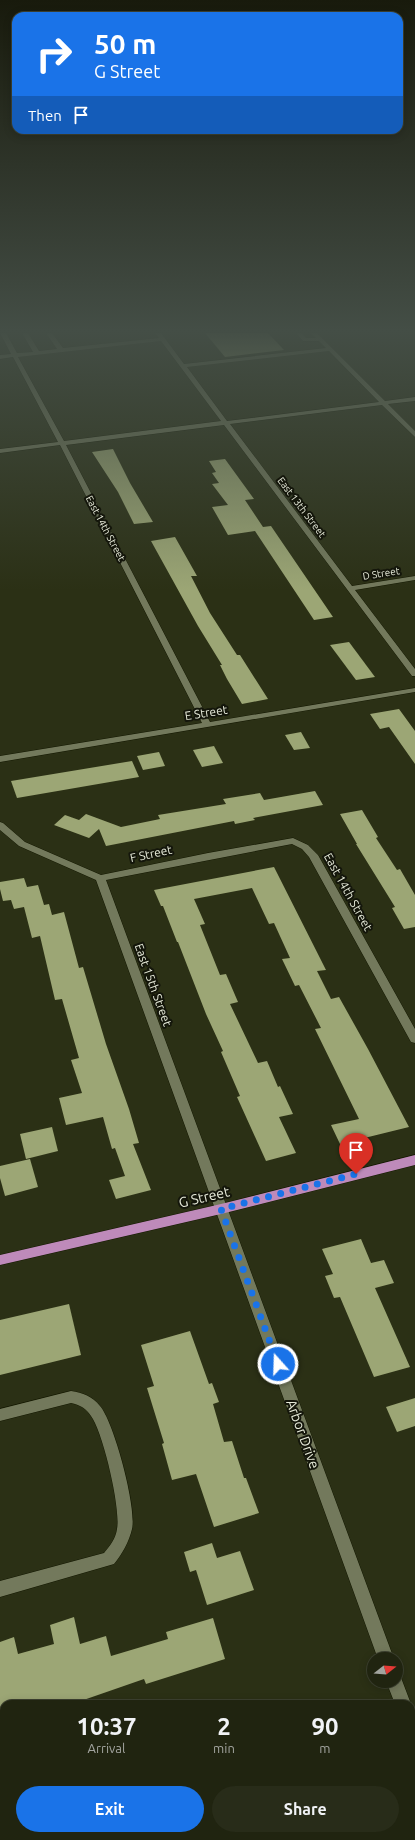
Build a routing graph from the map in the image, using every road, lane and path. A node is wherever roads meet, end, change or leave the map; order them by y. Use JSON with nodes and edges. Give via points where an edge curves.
{"nodes":[{"id":1,"x":48,"y":419,"type":"edge"},
{"id":2,"x":223,"y":419,"type":"edge"},
{"id":3,"x":259,"y":419,"type":"edge"},
{"id":4,"x":399,"y":419,"type":"edge"},
{"id":5,"x":226,"y":423,"type":"junction"},
{"id":6,"x":415,"y":435,"type":"edge"},
{"id":7,"x":61,"y":443,"type":"junction"},
{"id":8,"x":0,"y":451,"type":"edge"},
{"id":9,"x":415,"y":578,"type":"edge"},
{"id":10,"x":351,"y":588,"type":"junction"},
{"id":11,"x":415,"y":674,"type":"edge"},
{"id":12,"x":415,"y":690,"type":"edge"},
{"id":13,"x":207,"y":724,"type":"junction"},
{"id":14,"x":0,"y":759,"type":"edge"},
{"id":15,"x":0,"y":825,"type":"edge"},
{"id":16,"x":208,"y":856,"type":"joint"},
{"id":17,"x":100,"y":878,"type":"junction"},
{"id":18,"x":415,"y":1039,"type":"edge"},
{"id":19,"x":415,"y":1160,"type":"edge"},
{"id":20,"x":221,"y":1209,"type":"junction"},
{"id":21,"x":0,"y":1260,"type":"edge"},
{"id":22,"x":0,"y":1415,"type":"edge"},
{"id":23,"x":0,"y":1589,"type":"edge"},
{"id":24,"x":383,"y":1652,"type":"edge"},
{"id":25,"x":397,"y":1688,"type":"edge"},
{"id":26,"x":401,"y":1700,"type":"edge"}],
"edges":[{"from":1,"to":7,"type":"street","name":"East 14th Street"},
{"from":2,"to":5,"type":"street","name":"East 13th Street"},
{"from":3,"to":5,"type":"street"},
{"from":4,"to":6,"type":"street"},
{"from":5,"to":7,"type":"street"},
{"from":5,"to":10,"type":"street","name":"East 13th Street"},
{"from":7,"to":8,"type":"street"},
{"from":7,"to":13,"type":"street","name":"East 14th Street"},
{"from":9,"to":10,"type":"street","name":"D Street"},
{"from":10,"to":11,"type":"street","name":"East 13th Street"},
{"from":12,"to":13,"type":"street","name":"E Street"},
{"from":13,"to":14,"type":"street","name":"E Street"},
{"from":15,"to":17,"type":"street","via":[[22,844]]},
{"from":16,"to":17,"type":"street","name":"F Street"},
{"from":16,"to":18,"type":"street","name":"East 14th Street","via":[[292,841],[305,847],[313,855]]},
{"from":17,"to":20,"type":"street","name":"East 15th Street"},
{"from":19,"to":20,"type":"main road","name":"G Street"},
{"from":20,"to":21,"type":"main road","name":"G Street"},
{"from":20,"to":24,"type":"street","name":"Arbor Drive"},
{"from":22,"to":23,"type":"street","via":[[71,1397],[85,1400],[96,1411],[106,1430],[123,1498],[125,1528],[117,1549],[109,1559]]},
{"from":25,"to":26,"type":"street"}]}
